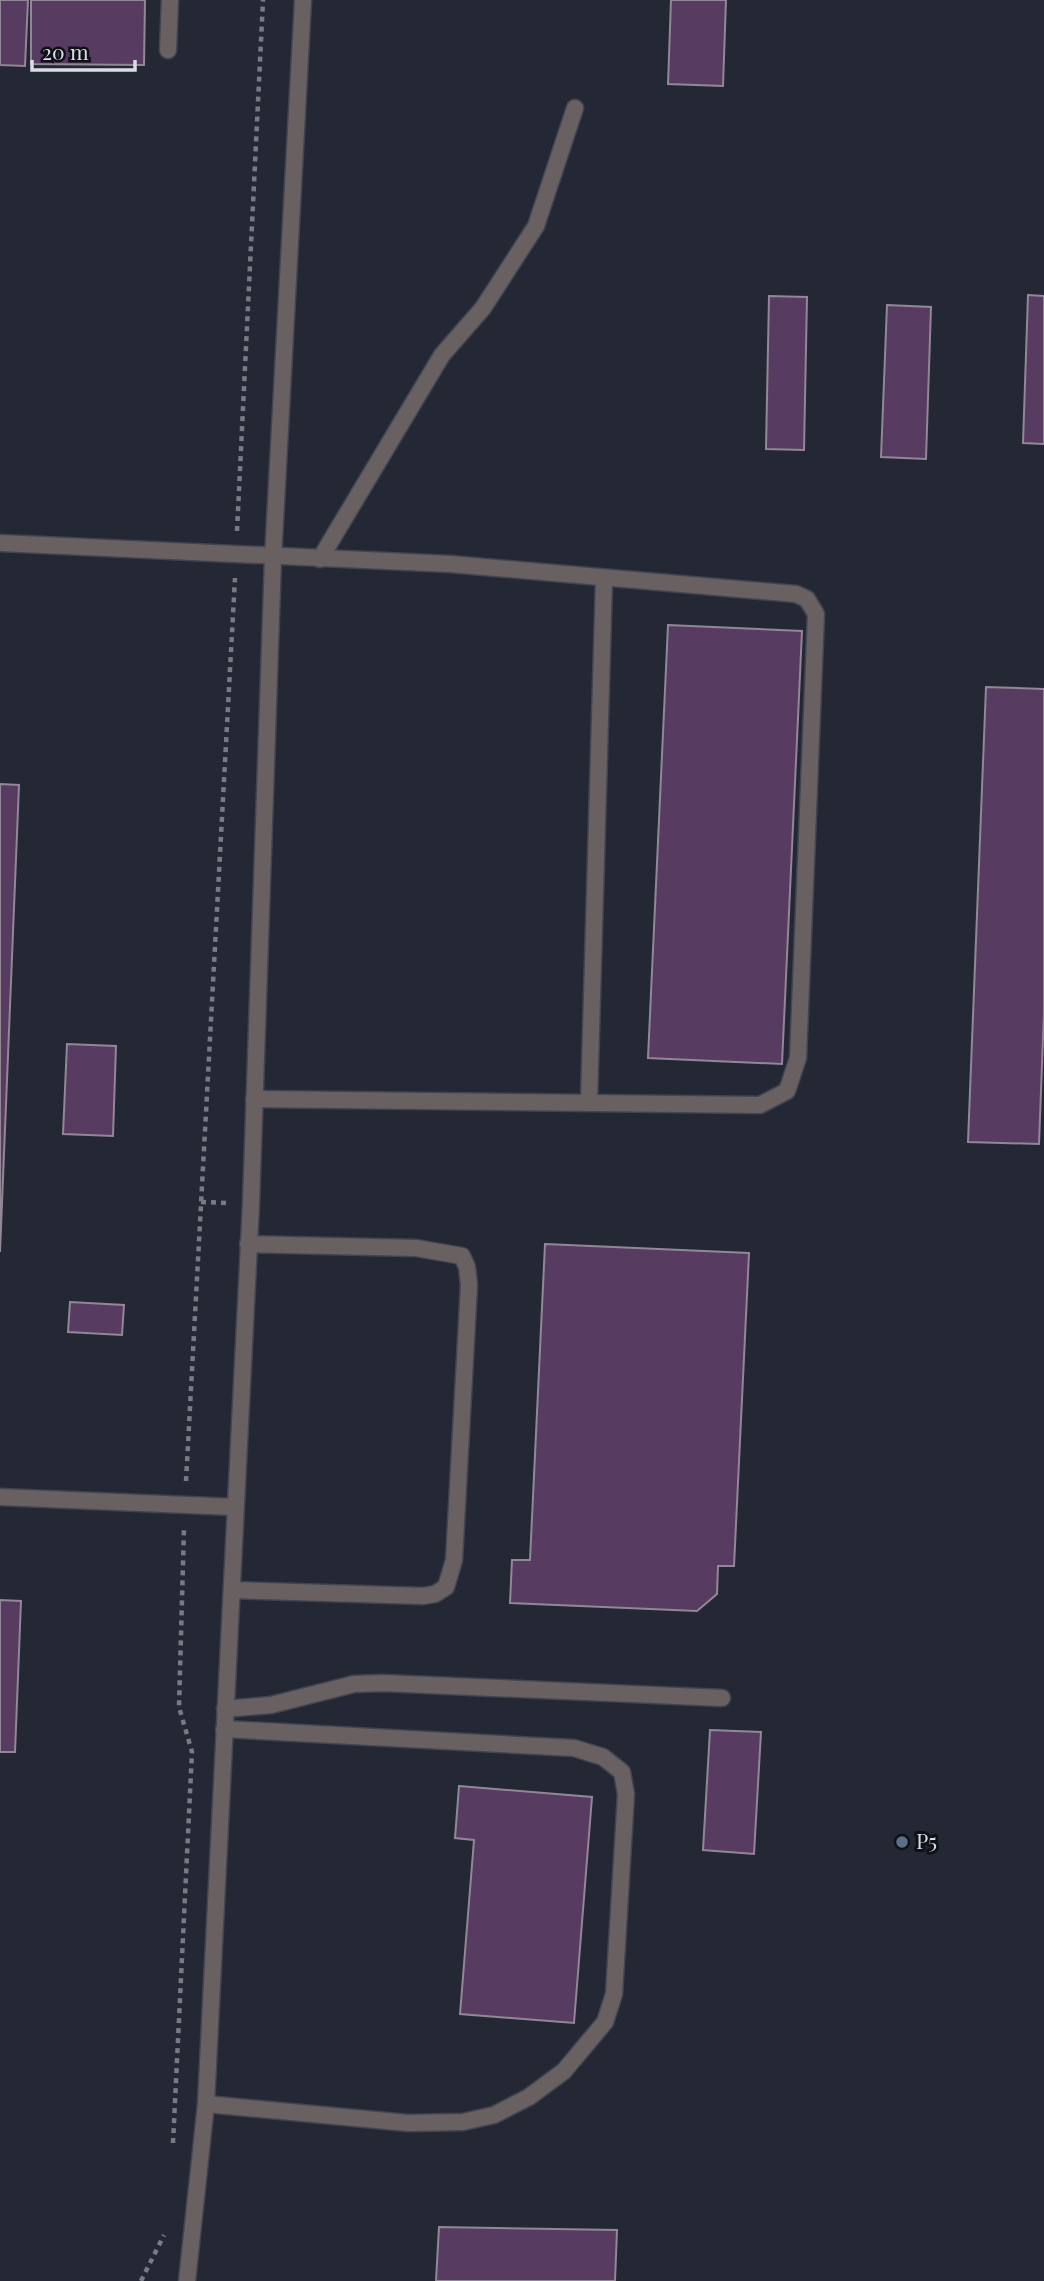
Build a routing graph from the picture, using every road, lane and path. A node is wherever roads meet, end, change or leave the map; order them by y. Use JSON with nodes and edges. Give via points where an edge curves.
{"nodes":[{"id":1,"x":170,"y":0,"type":"edge"},
{"id":2,"x":263,"y":0,"type":"edge"},
{"id":3,"x":303,"y":0,"type":"edge"},
{"id":4,"x":168,"y":50,"type":"dead end"},
{"id":5,"x":575,"y":108,"type":"dead end"},
{"id":6,"x":0,"y":543,"type":"edge"},
{"id":7,"x":236,"y":554,"type":"junction"},
{"id":8,"x":273,"y":558,"type":"junction"},
{"id":9,"x":320,"y":559,"type":"junction"},
{"id":10,"x":604,"y":580,"type":"junction"},
{"id":11,"x":254,"y":1099,"type":"junction"},
{"id":12,"x":589,"y":1101,"type":"junction"},
{"id":13,"x":248,"y":1244,"type":"junction"},
{"id":14,"x":0,"y":1497,"type":"edge"},
{"id":15,"x":185,"y":1506,"type":"junction"},
{"id":16,"x":234,"y":1507,"type":"junction"},
{"id":17,"x":232,"y":1590,"type":"junction"},
{"id":18,"x":722,"y":1698,"type":"dead end"},
{"id":19,"x":225,"y":1709,"type":"junction"},
{"id":20,"x":223,"y":1729,"type":"junction"},
{"id":21,"x":206,"y":2104,"type":"junction"},
{"id":22,"x":173,"y":2157,"type":"dead end"},
{"id":23,"x":169,"y":2224,"type":"dead end"},
{"id":24,"x":141,"y":2281,"type":"edge"},
{"id":25,"x":187,"y":2281,"type":"edge"}],
"edges":[{"from":1,"to":4,"type":"lane"},
{"from":2,"to":7,"type":"path"},
{"from":3,"to":8,"type":"lane"},
{"from":5,"to":9,"type":"lane","via":[[536,226],[483,308],[442,355]]},
{"from":6,"to":7,"type":"lane"},
{"from":7,"to":8,"type":"lane"},
{"from":7,"to":15,"type":"path"},
{"from":8,"to":9,"type":"lane"},
{"from":8,"to":11,"type":"lane"},
{"from":9,"to":10,"type":"lane","via":[[450,565]]},
{"from":10,"to":12,"type":"lane"},
{"from":10,"to":12,"type":"lane","via":[[796,594],[807,599],[816,614],[799,1058],[794,1077],[779,1097],[760,1105]]},
{"from":11,"to":12,"type":"lane"},
{"from":11,"to":13,"type":"lane"},
{"from":13,"to":16,"type":"lane"},
{"from":13,"to":17,"type":"lane","via":[[453,1253],[462,1256],[469,1285],[454,1560],[446,1587],[423,1596]]},
{"from":14,"to":15,"type":"lane"},
{"from":15,"to":16,"type":"lane"},
{"from":15,"to":22,"type":"path","via":[[179,1707],[192,1752]]},
{"from":16,"to":17,"type":"lane"},
{"from":17,"to":19,"type":"lane"},
{"from":18,"to":19,"type":"lane","via":[[383,1682],[354,1684],[271,1705]]},
{"from":19,"to":20,"type":"lane"},
{"from":20,"to":21,"type":"lane"},
{"from":20,"to":21,"type":"lane","via":[[574,1748],[603,1757],[622,1772],[626,1794],[614,1994],[605,2022],[564,2071],[529,2097],[463,2122],[408,2123]]},
{"from":21,"to":25,"type":"lane"},
{"from":23,"to":24,"type":"path"}]}
